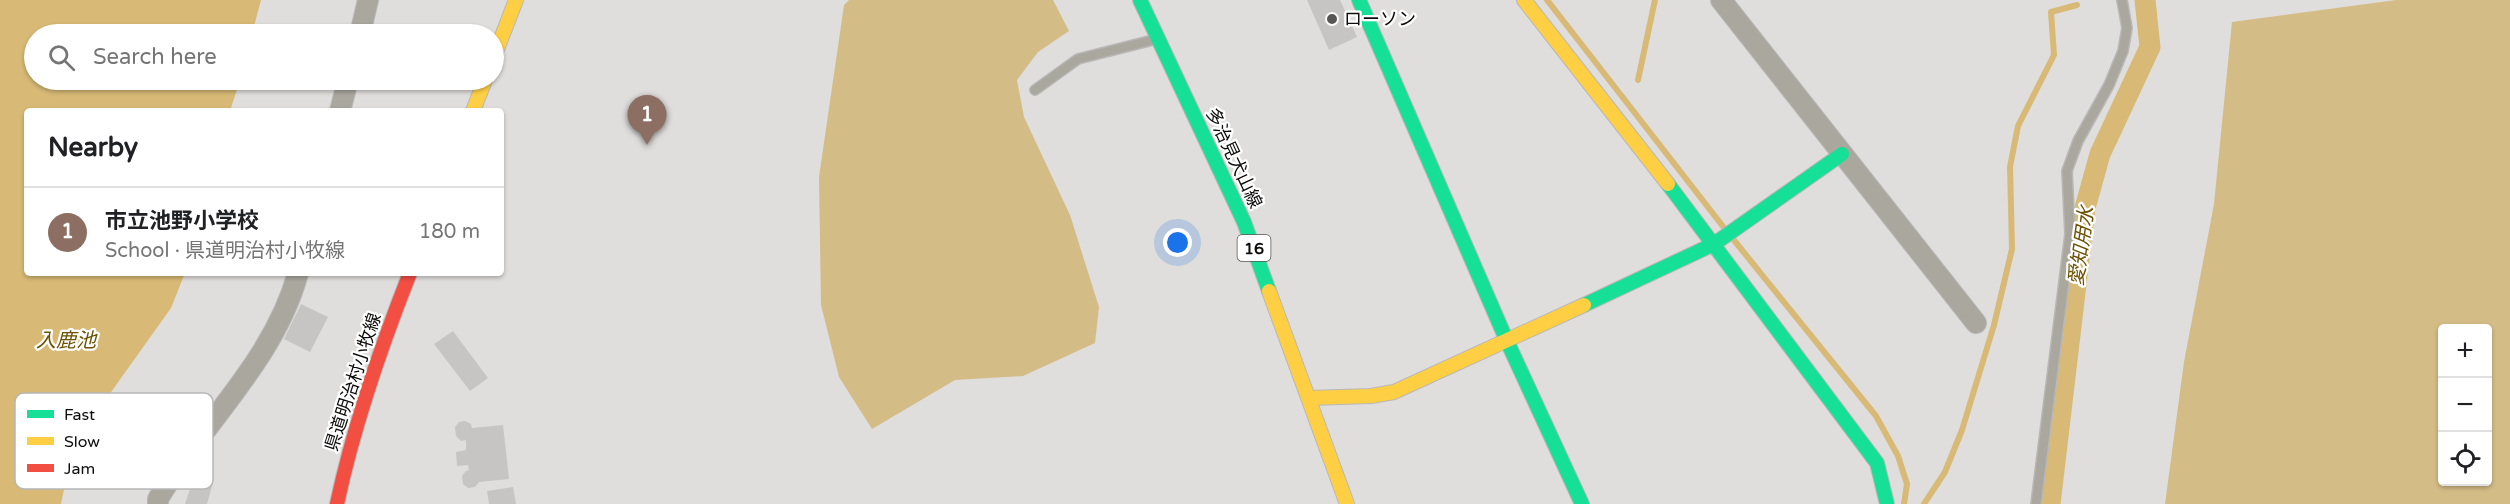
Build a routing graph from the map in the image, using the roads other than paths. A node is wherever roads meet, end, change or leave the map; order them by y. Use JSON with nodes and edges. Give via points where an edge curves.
{"nodes":[{"id":1,"x":368,"y":0,"type":"edge"},
{"id":2,"x":516,"y":0,"type":"edge"},
{"id":3,"x":1140,"y":0,"type":"edge"},
{"id":4,"x":1359,"y":0,"type":"edge"},
{"id":5,"x":1524,"y":0,"type":"edge"},
{"id":6,"x":1721,"y":0,"type":"edge"},
{"id":7,"x":2122,"y":0,"type":"edge"},
{"id":8,"x":362,"y":24,"type":"edge"},
{"id":9,"x":504,"y":31,"type":"edge"},
{"id":10,"x":1158,"y":39,"type":"junction"},
{"id":11,"x":345,"y":90,"type":"edge"},
{"id":12,"x":481,"y":90,"type":"edge"},
{"id":13,"x":1035,"y":90,"type":"dead end"},
{"id":14,"x":341,"y":108,"type":"edge"},
{"id":15,"x":474,"y":108,"type":"edge"},
{"id":16,"x":1842,"y":154,"type":"junction"},
{"id":17,"x":1716,"y":243,"type":"junction"},
{"id":18,"x":297,"y":276,"type":"edge"},
{"id":19,"x":409,"y":276,"type":"edge"},
{"id":20,"x":1976,"y":323,"type":"dead end"},
{"id":21,"x":1506,"y":339,"type":"junction"},
{"id":22,"x":1308,"y":398,"type":"junction"},
{"id":23,"x":213,"y":421,"type":"edge"},
{"id":24,"x":164,"y":489,"type":"edge"},
{"id":25,"x":158,"y":504,"type":"edge"},
{"id":26,"x":337,"y":504,"type":"edge"},
{"id":27,"x":1347,"y":504,"type":"edge"},
{"id":28,"x":1582,"y":504,"type":"edge"},
{"id":29,"x":1887,"y":504,"type":"edge"},
{"id":30,"x":2036,"y":504,"type":"edge"}],
"edges":[{"from":1,"to":8,"type":"street"},
{"from":2,"to":9,"type":"street"},
{"from":3,"to":10,"type":"street","name":"多治見犬山線","number":"16"},
{"from":4,"to":21,"type":"street"},
{"from":5,"to":17,"type":"street"},
{"from":6,"to":16,"type":"street"},
{"from":7,"to":30,"type":"lane","via":[[2127,28],[2123,51],[2067,171],[2070,234]]},
{"from":10,"to":13,"type":"lane","via":[[1078,59]]},
{"from":10,"to":22,"type":"street","name":"多治見犬山線","number":"16","via":[[1244,222]]},
{"from":11,"to":14,"type":"street"},
{"from":12,"to":15,"type":"street"},
{"from":16,"to":17,"type":"street"},
{"from":16,"to":20,"type":"street"},
{"from":17,"to":21,"type":"street"},
{"from":17,"to":29,"type":"street","via":[[1877,463]]},
{"from":18,"to":23,"type":"street","via":[[285,309],[255,366]]},
{"from":19,"to":26,"type":"street","name":"県道明治村小牧線","via":[[369,381]]},
{"from":21,"to":22,"type":"street","via":[[1394,392]]},
{"from":21,"to":28,"type":"street"},
{"from":22,"to":27,"type":"street","name":"多治見犬山線","number":"16"},
{"from":24,"to":25,"type":"street"}]}
